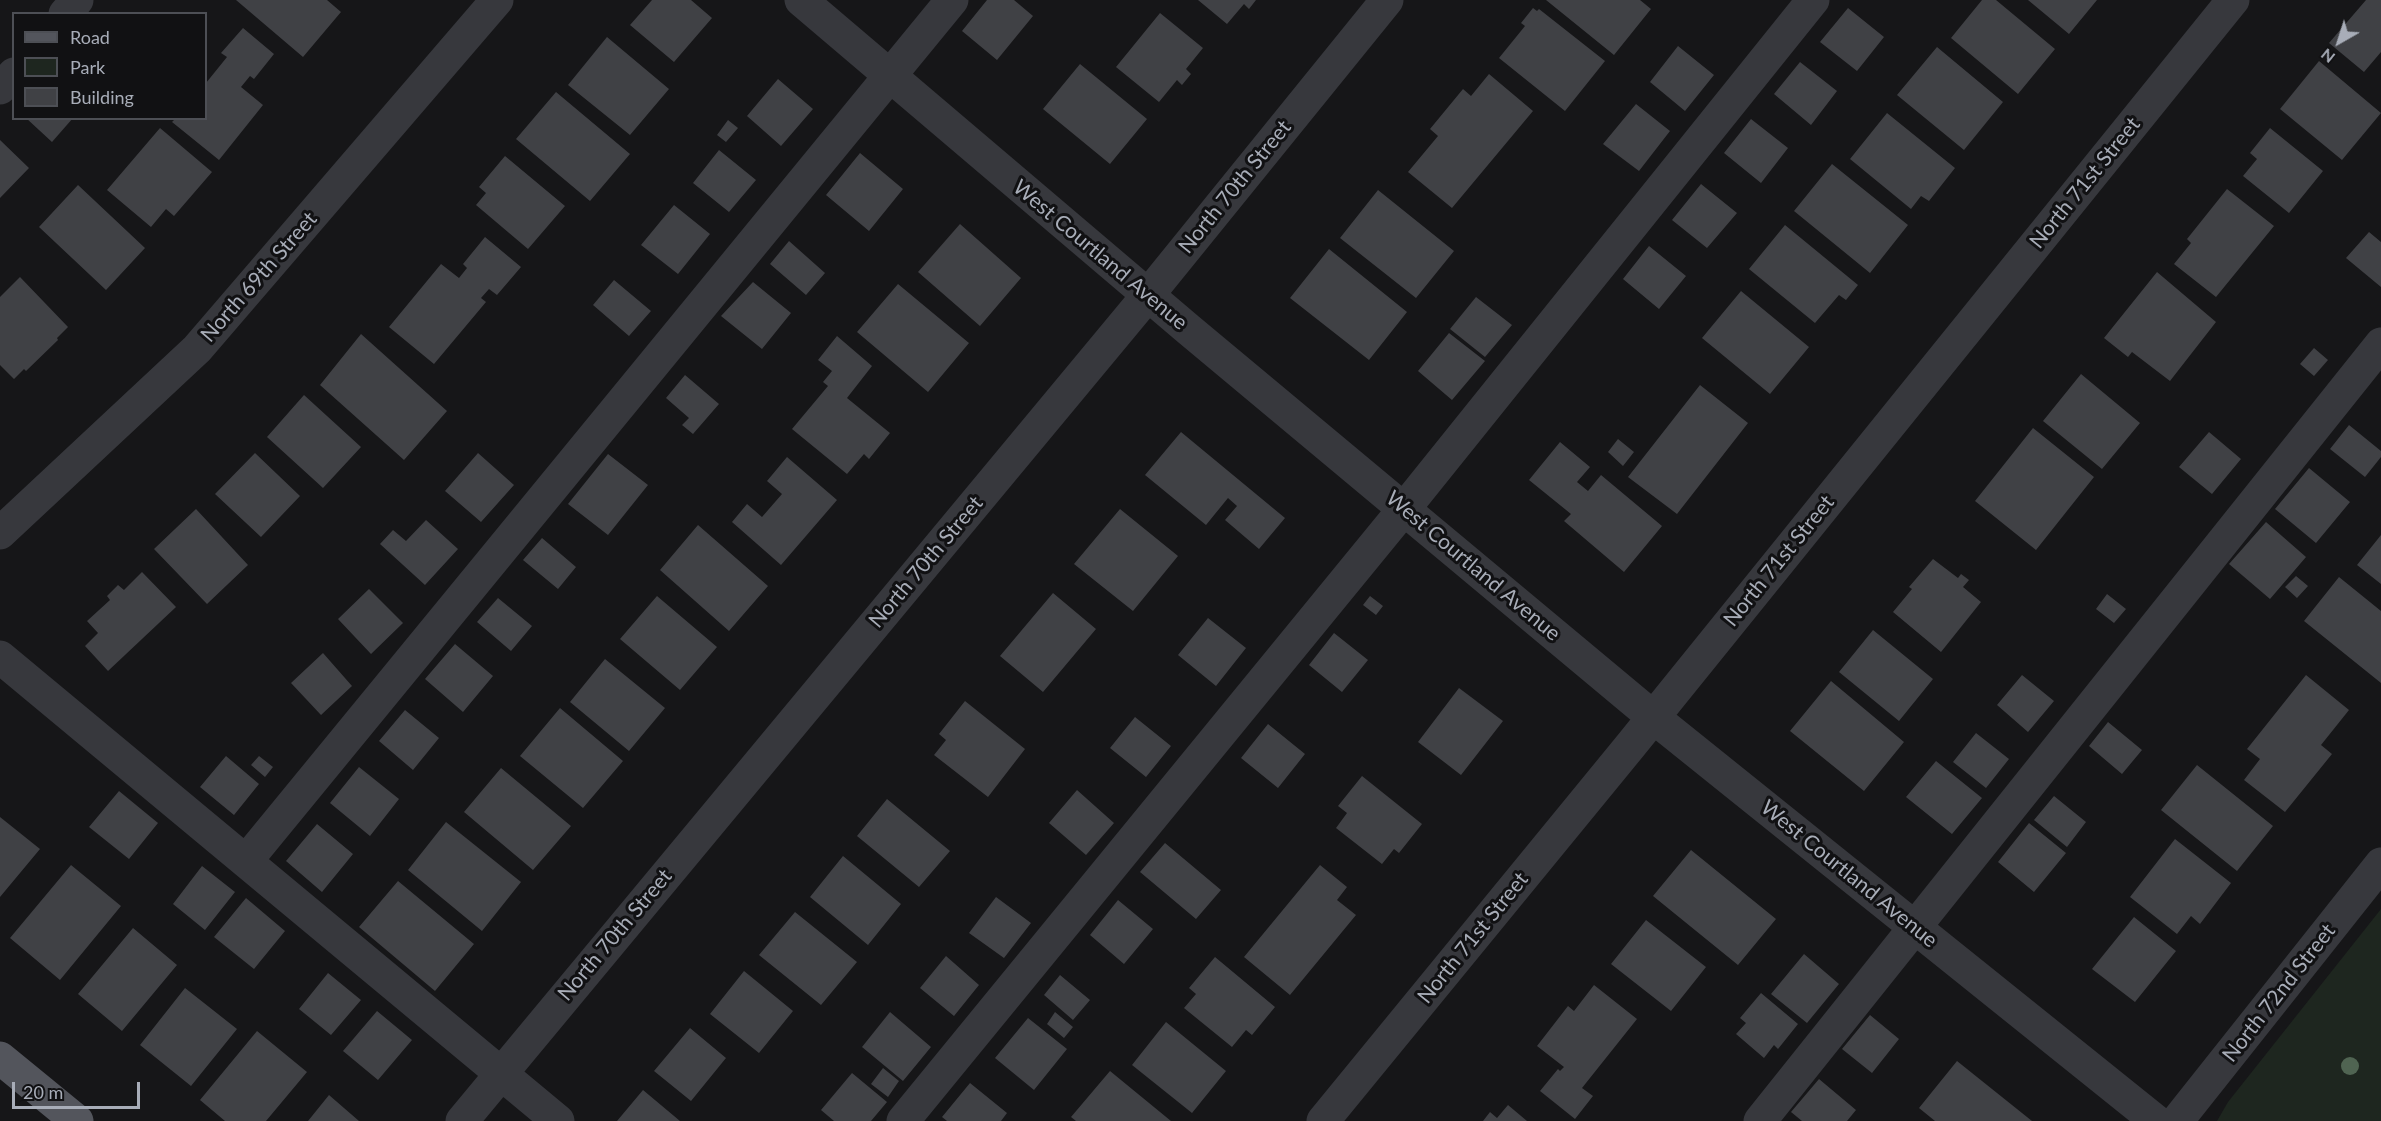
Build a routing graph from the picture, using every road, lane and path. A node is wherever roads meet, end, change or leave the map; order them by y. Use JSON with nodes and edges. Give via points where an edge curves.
{"nodes":[{"id":1,"x":76,"y":0,"type":"edge"},
{"id":2,"x":497,"y":0,"type":"edge"},
{"id":3,"x":801,"y":0,"type":"edge"},
{"id":4,"x":952,"y":0,"type":"edge"},
{"id":5,"x":1387,"y":0,"type":"edge"},
{"id":6,"x":1813,"y":0,"type":"edge"},
{"id":7,"x":2233,"y":0,"type":"edge"},
{"id":8,"x":67,"y":12,"type":"edge"},
{"id":9,"x":889,"y":75,"type":"junction"},
{"id":10,"x":12,"y":76,"type":"edge"},
{"id":11,"x":0,"y":88,"type":"edge"},
{"id":12,"x":1148,"y":295,"type":"junction"},
{"id":13,"x":2381,"y":344,"type":"edge"},
{"id":14,"x":1404,"y":509,"type":"junction"},
{"id":15,"x":0,"y":533,"type":"edge"},
{"id":16,"x":0,"y":657,"type":"edge"},
{"id":17,"x":1653,"y":717,"type":"junction"},
{"id":18,"x":246,"y":861,"type":"junction"},
{"id":19,"x":2381,"y":864,"type":"edge"},
{"id":20,"x":1915,"y":927,"type":"junction"},
{"id":21,"x":0,"y":1058,"type":"edge"},
{"id":22,"x":500,"y":1073,"type":"junction"},
{"id":23,"x":77,"y":1121,"type":"edge"},
{"id":24,"x":462,"y":1121,"type":"edge"},
{"id":25,"x":558,"y":1121,"type":"edge"},
{"id":26,"x":903,"y":1121,"type":"edge"},
{"id":27,"x":1323,"y":1121,"type":"edge"},
{"id":28,"x":1761,"y":1121,"type":"edge"},
{"id":29,"x":2156,"y":1121,"type":"edge"},
{"id":30,"x":2177,"y":1121,"type":"edge"}],
"edges":[{"from":1,"to":8,"type":"street"},
{"from":2,"to":15,"type":"street","name":"North 69th Street","via":[[196,349]]},
{"from":3,"to":9,"type":"street","name":"West Courtland Avenue"},
{"from":4,"to":9,"type":"street"},
{"from":5,"to":12,"type":"street","name":"North 70th Street"},
{"from":6,"to":14,"type":"street"},
{"from":7,"to":17,"type":"street","name":"North 71st Street"},
{"from":9,"to":12,"type":"street","name":"West Courtland Avenue"},
{"from":9,"to":18,"type":"street"},
{"from":10,"to":11,"type":"street"},
{"from":12,"to":14,"type":"street","name":"West Courtland Avenue"},
{"from":12,"to":22,"type":"street","name":"North 70th Street"},
{"from":13,"to":20,"type":"street"},
{"from":14,"to":17,"type":"street","name":"West Courtland Avenue"},
{"from":14,"to":26,"type":"street"},
{"from":16,"to":18,"type":"street"},
{"from":17,"to":20,"type":"street","name":"West Courtland Avenue"},
{"from":17,"to":27,"type":"street","name":"North 71st Street"},
{"from":18,"to":22,"type":"street"},
{"from":19,"to":30,"type":"street","name":"North 72nd Street"},
{"from":20,"to":28,"type":"street"},
{"from":20,"to":29,"type":"street","name":"West Courtland Avenue"},
{"from":21,"to":23,"type":"main road"},
{"from":22,"to":24,"type":"street","name":"North 70th Street"},
{"from":22,"to":25,"type":"street"}]}
